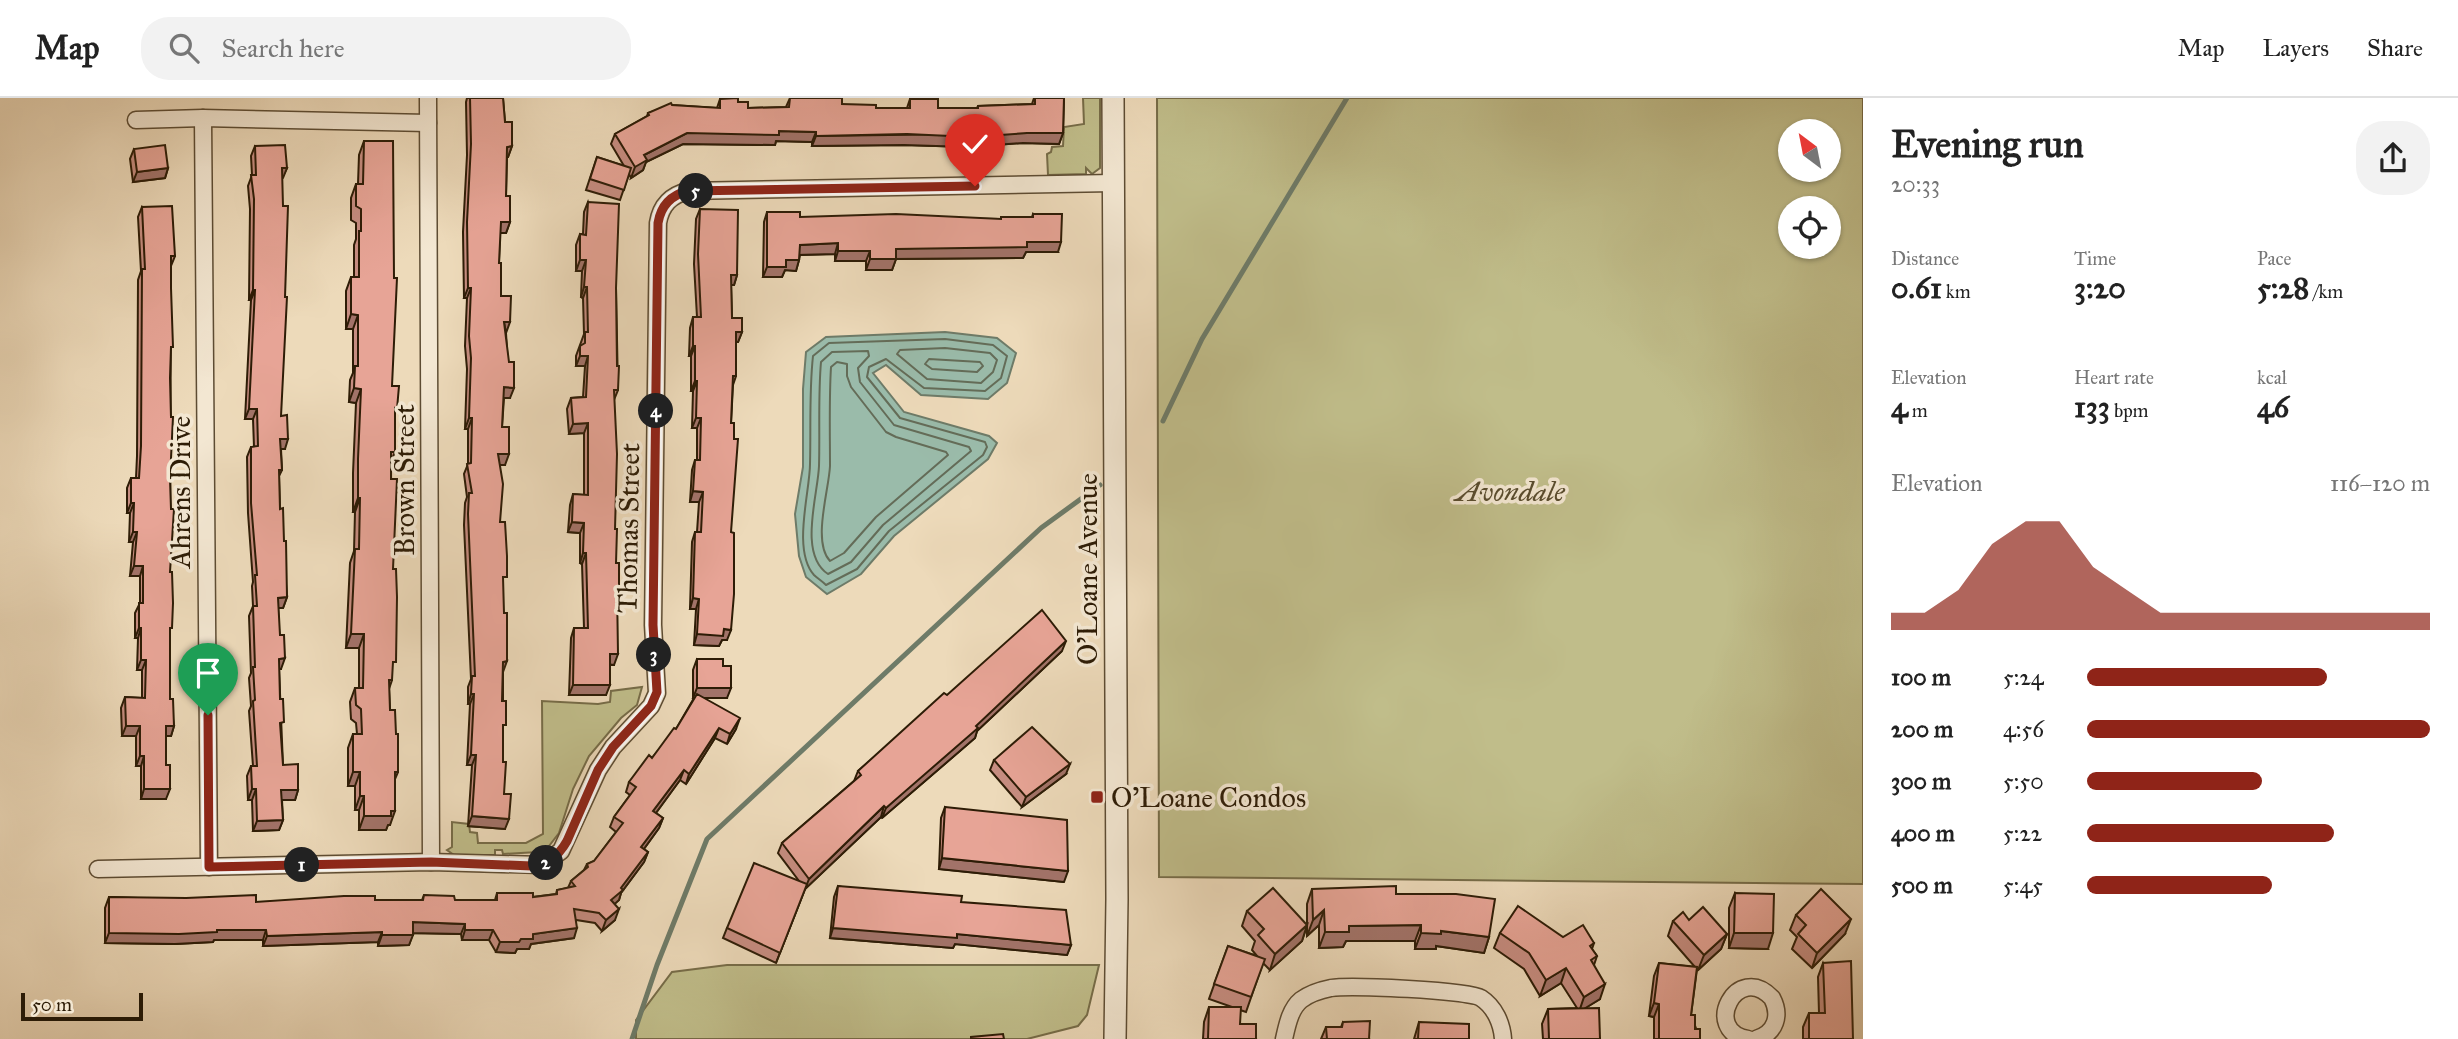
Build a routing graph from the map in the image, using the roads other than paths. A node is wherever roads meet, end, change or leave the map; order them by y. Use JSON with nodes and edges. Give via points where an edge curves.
{"nodes":[{"id":1,"x":428,"y":98,"type":"edge"},
{"id":2,"x":1113,"y":98,"type":"edge"},
{"id":3,"x":204,"y":118,"type":"junction"},
{"id":4,"x":136,"y":120,"type":"dead end"},
{"id":5,"x":428,"y":123,"type":"junction"},
{"id":6,"x":1113,"y":183,"type":"junction"},
{"id":7,"x":431,"y":862,"type":"junction"},
{"id":8,"x":209,"y":867,"type":"junction"},
{"id":9,"x":98,"y":869,"type":"dead end"},
{"id":10,"x":1115,"y":1039,"type":"edge"},
{"id":11,"x":1284,"y":1039,"type":"edge"},
{"id":12,"x":1503,"y":1039,"type":"edge"},
{"id":13,"x":1748,"y":1039,"type":"edge"},
{"id":14,"x":1756,"y":1039,"type":"edge"}],
"edges":[{"from":1,"to":5,"type":"street","name":"Brown Street"},
{"from":2,"to":6,"type":"street","name":"O'Loane Avenue"},
{"from":3,"to":4,"type":"street"},
{"from":3,"to":5,"type":"street"},
{"from":3,"to":8,"type":"street","name":"Ahrens Drive"},
{"from":5,"to":7,"type":"street","name":"Brown Street"},
{"from":6,"to":7,"type":"street","name":"Thomas Street","via":[[688,191],[667,201],[658,223],[653,625],[657,692],[651,706],[598,770],[567,841],[553,858],[542,865]]},
{"from":6,"to":10,"type":"street","name":"O'Loane Avenue"},
{"from":7,"to":8,"type":"street","name":"Thomas Street"},
{"from":8,"to":9,"type":"street","name":"Thomas Street"},
{"from":11,"to":12,"type":"street","via":[[1298,1002],[1332,988],[1453,992],[1480,998],[1502,1025]]},
{"from":13,"to":14,"type":"street","via":[[1733,1032],[1725,1016],[1727,1003],[1745,988],[1772,998],[1777,1013],[1772,1029]]}]}
